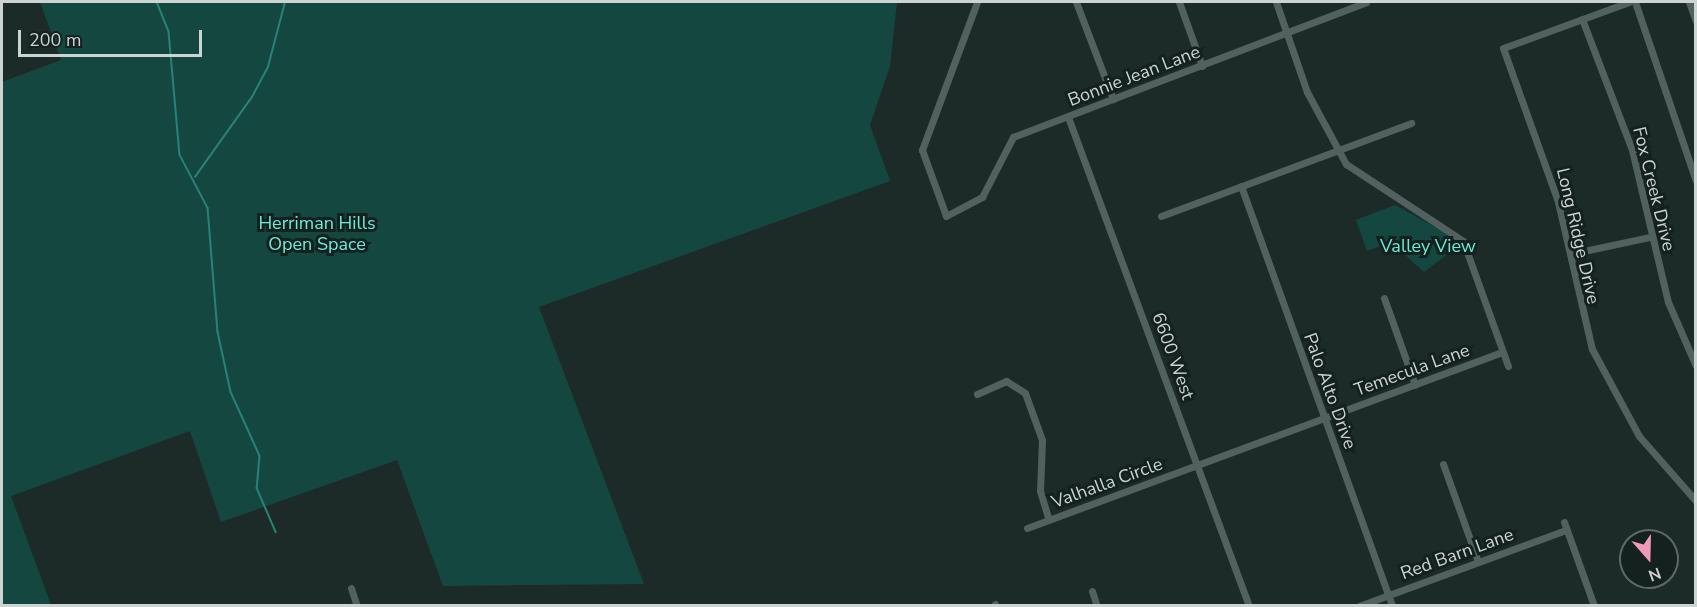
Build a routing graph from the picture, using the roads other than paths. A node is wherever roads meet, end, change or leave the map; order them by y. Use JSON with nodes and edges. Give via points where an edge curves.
{"nodes":[{"id":1,"x":977,"y":2,"type":"edge"},
{"id":2,"x":1076,"y":2,"type":"edge"},
{"id":3,"x":1179,"y":2,"type":"edge"},
{"id":4,"x":1275,"y":2,"type":"edge"},
{"id":5,"x":1366,"y":2,"type":"edge"},
{"id":6,"x":1629,"y":2,"type":"edge"},
{"id":7,"x":1635,"y":2,"type":"edge"},
{"id":8,"x":1689,"y":2,"type":"edge"},
{"id":9,"x":1582,"y":19,"type":"junction"},
{"id":10,"x":1695,"y":21,"type":"edge"},
{"id":11,"x":1288,"y":35,"type":"junction"},
{"id":12,"x":1202,"y":66,"type":"junction"},
{"id":13,"x":1113,"y":99,"type":"junction"},
{"id":14,"x":1068,"y":117,"type":"junction"},
{"id":15,"x":1411,"y":123,"type":"dead end"},
{"id":16,"x":1335,"y":150,"type":"junction"},
{"id":17,"x":1695,"y":181,"type":"edge"},
{"id":18,"x":1240,"y":186,"type":"junction"},
{"id":19,"x":1161,"y":216,"type":"dead end"},
{"id":20,"x":1650,"y":237,"type":"junction"},
{"id":21,"x":1570,"y":254,"type":"junction"},
{"id":22,"x":1384,"y":298,"type":"dead end"},
{"id":23,"x":1502,"y":352,"type":"junction"},
{"id":24,"x":1508,"y":366,"type":"dead end"},
{"id":25,"x":1695,"y":366,"type":"edge"},
{"id":26,"x":1415,"y":385,"type":"junction"},
{"id":27,"x":977,"y":394,"type":"dead end"},
{"id":28,"x":1324,"y":418,"type":"junction"},
{"id":29,"x":1443,"y":464,"type":"dead end"},
{"id":30,"x":1198,"y":466,"type":"junction"},
{"id":31,"x":1695,"y":501,"type":"edge"},
{"id":32,"x":1049,"y":520,"type":"junction"},
{"id":33,"x":1564,"y":522,"type":"dead end"},
{"id":34,"x":1027,"y":528,"type":"dead end"},
{"id":35,"x":1566,"y":530,"type":"junction"},
{"id":36,"x":1478,"y":562,"type":"junction"},
{"id":37,"x":351,"y":588,"type":"dead end"},
{"id":38,"x":1092,"y":591,"type":"dead end"},
{"id":39,"x":1388,"y":595,"type":"junction"},
{"id":40,"x":357,"y":606,"type":"edge"},
{"id":41,"x":1097,"y":606,"type":"edge"},
{"id":42,"x":1249,"y":606,"type":"edge"},
{"id":43,"x":1359,"y":606,"type":"edge"},
{"id":44,"x":1392,"y":606,"type":"edge"},
{"id":45,"x":1594,"y":606,"type":"edge"}],
"edges":[{"from":1,"to":14,"type":"street","name":"Bonnie Jean Lane","via":[[922,150],[946,216],[982,197],[1013,137]]},
{"from":2,"to":13,"type":"street"},
{"from":3,"to":12,"type":"street"},
{"from":4,"to":11,"type":"street"},
{"from":5,"to":11,"type":"street","name":"Bonnie Jean Lane"},
{"from":6,"to":9,"type":"street","name":"Long Ridge Drive"},
{"from":7,"to":17,"type":"street"},
{"from":8,"to":10,"type":"street"},
{"from":9,"to":20,"type":"street","name":"Fox Creek Drive","via":[[1632,150]]},
{"from":9,"to":21,"type":"street","name":"Long Ridge Drive","via":[[1503,48],[1555,192]]},
{"from":11,"to":12,"type":"street","name":"Bonnie Jean Lane"},
{"from":11,"to":16,"type":"street"},
{"from":12,"to":13,"type":"street","name":"Bonnie Jean Lane"},
{"from":13,"to":14,"type":"street","name":"Bonnie Jean Lane"},
{"from":14,"to":30,"type":"street","name":"6600 West"},
{"from":15,"to":16,"type":"street"},
{"from":16,"to":18,"type":"street"},
{"from":16,"to":23,"type":"street","via":[[1364,180],[1448,226],[1463,241]]},
{"from":18,"to":19,"type":"street"},
{"from":18,"to":28,"type":"street","name":"Palo Alto Drive"},
{"from":20,"to":21,"type":"street"},
{"from":20,"to":25,"type":"street","name":"Fox Creek Drive","via":[[1681,343]]},
{"from":21,"to":31,"type":"street","name":"Long Ridge Drive","via":[[1580,312],[1610,387],[1639,436]]},
{"from":22,"to":26,"type":"street"},
{"from":23,"to":24,"type":"street"},
{"from":23,"to":26,"type":"street","name":"Temecula Lane"},
{"from":26,"to":28,"type":"street","name":"Temecula Lane"},
{"from":27,"to":32,"type":"street","via":[[1006,381],[1025,393],[1042,440],[1040,491]]},
{"from":28,"to":30,"type":"street","name":"Temecula Lane"},
{"from":28,"to":39,"type":"street","name":"Palo Alto Drive"},
{"from":29,"to":36,"type":"street"},
{"from":30,"to":32,"type":"street","name":"Valhalla Circle"},
{"from":30,"to":42,"type":"street","name":"6600 West"},
{"from":32,"to":34,"type":"street","name":"Valhalla Circle"},
{"from":33,"to":35,"type":"street"},
{"from":35,"to":36,"type":"street","name":"Red Barn Lane"},
{"from":35,"to":45,"type":"street"},
{"from":36,"to":39,"type":"street","name":"Red Barn Lane"},
{"from":37,"to":40,"type":"street"},
{"from":38,"to":41,"type":"street"},
{"from":39,"to":43,"type":"street","name":"Red Barn Lane"},
{"from":39,"to":44,"type":"street","name":"Palo Alto Drive"}]}
